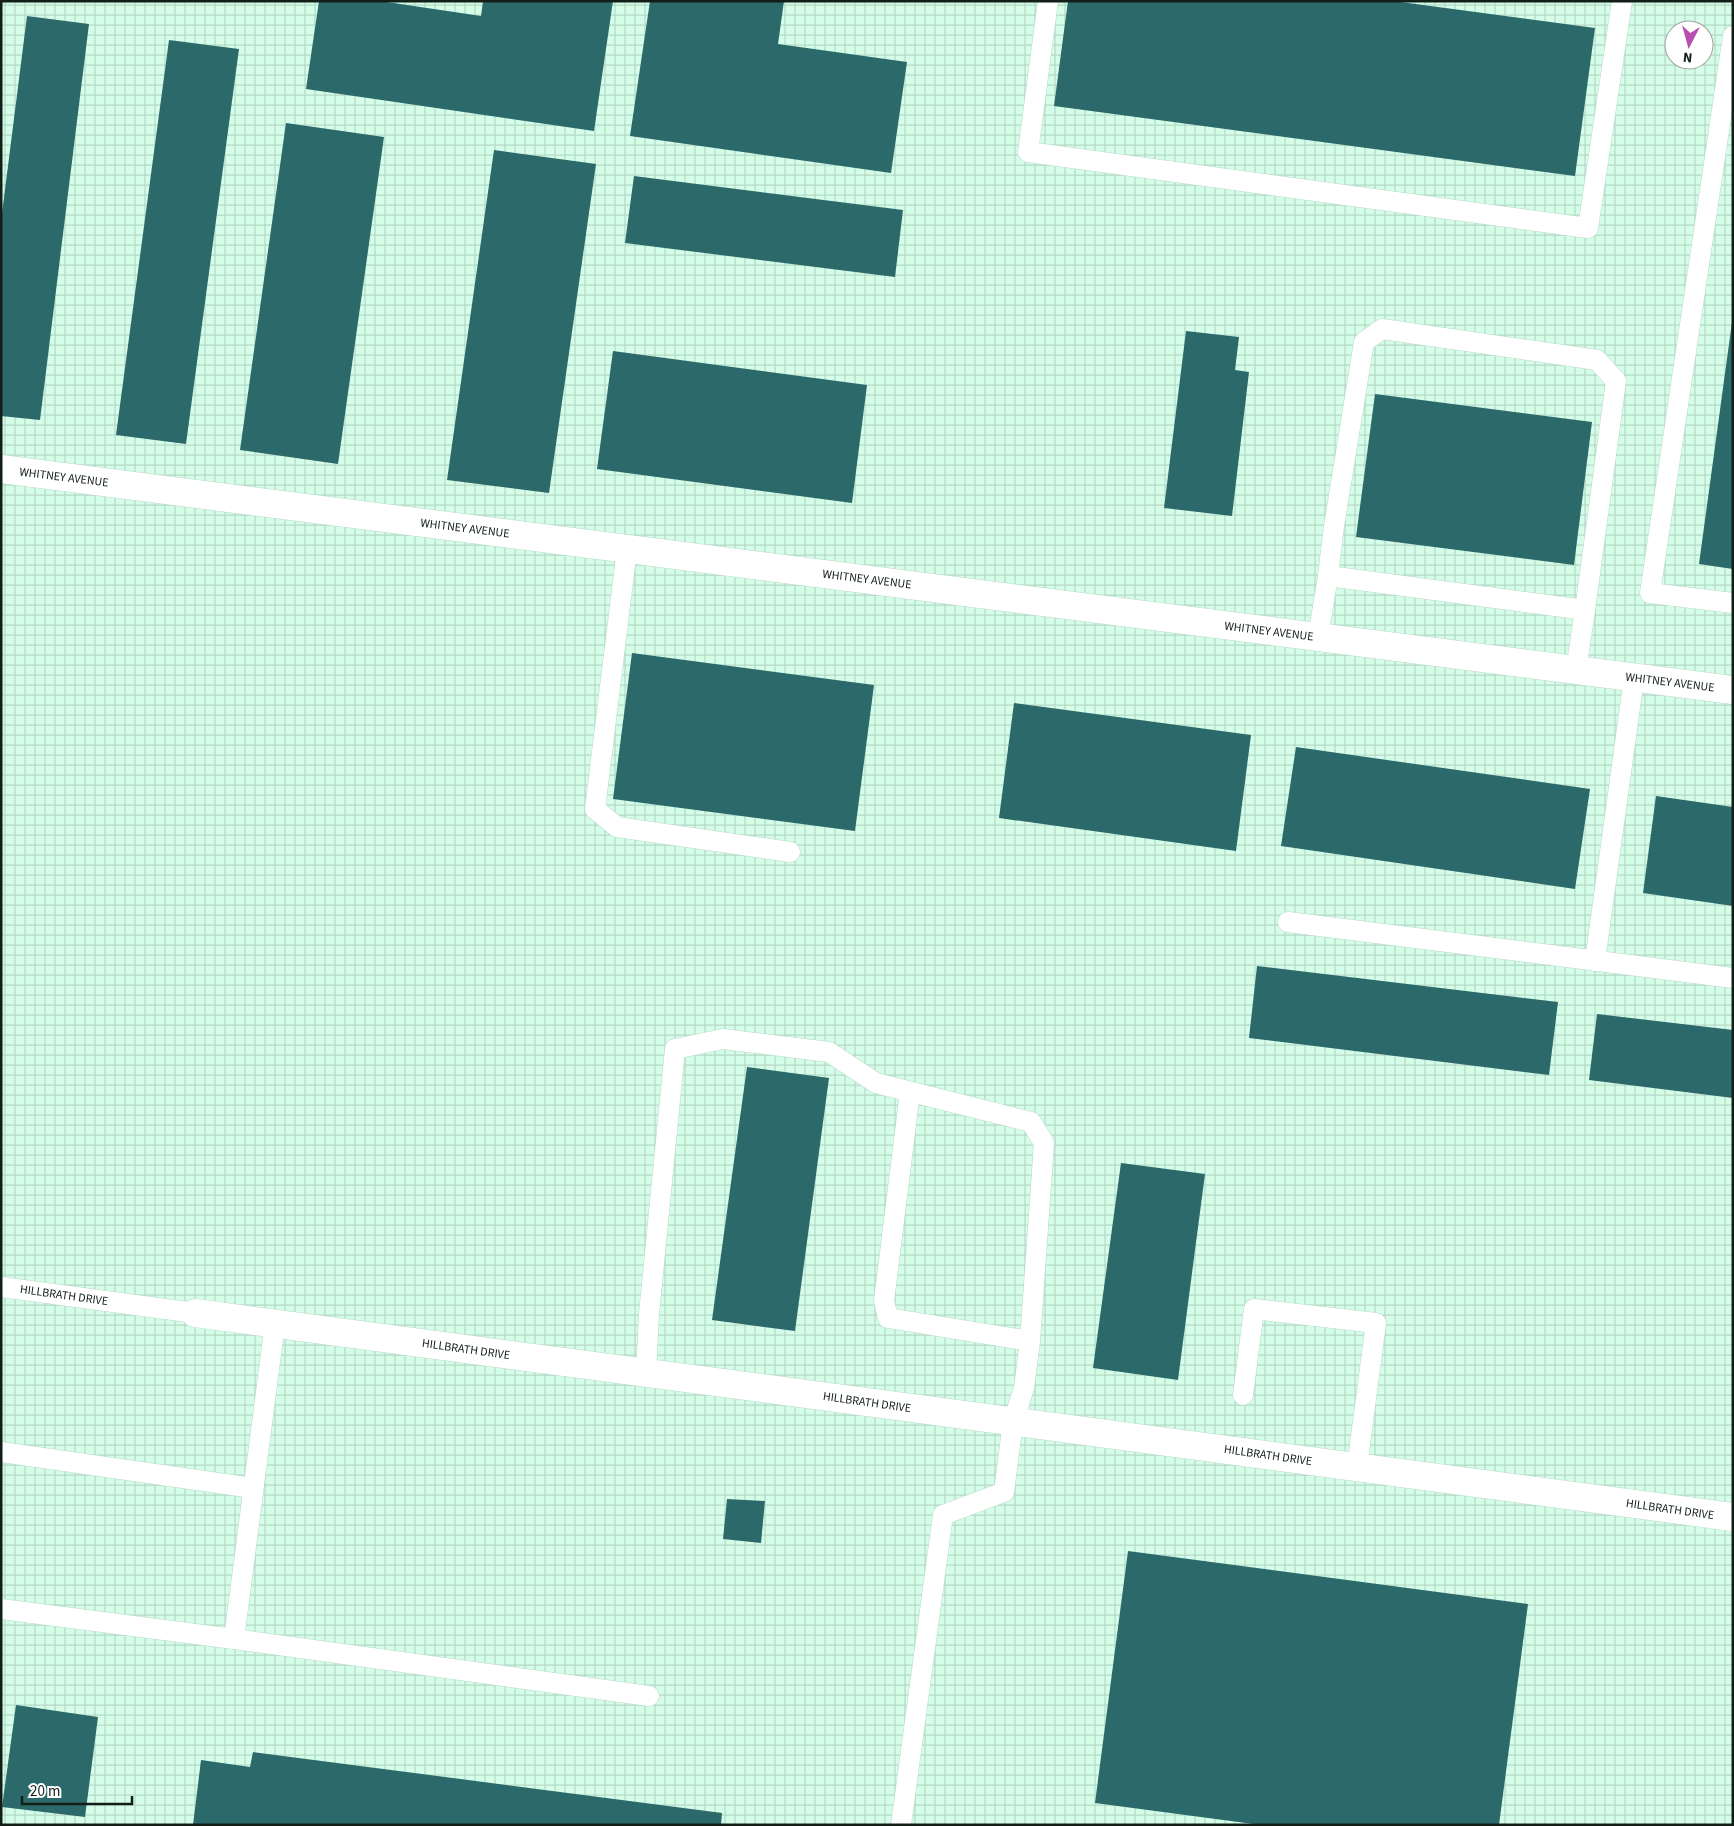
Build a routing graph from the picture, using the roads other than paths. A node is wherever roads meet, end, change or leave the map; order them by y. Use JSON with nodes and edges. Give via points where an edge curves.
{"nodes":[{"id":1,"x":1048,"y":1,"type":"edge"},
{"id":2,"x":1622,"y":1,"type":"edge"},
{"id":3,"x":1733,"y":36,"type":"edge"},
{"id":4,"x":1,"y":469,"type":"edge"},
{"id":5,"x":627,"y":548,"type":"junction"},
{"id":6,"x":1328,"y":576,"type":"junction"},
{"id":7,"x":1733,"y":604,"type":"edge"},
{"id":8,"x":1586,"y":610,"type":"junction"},
{"id":9,"x":1318,"y":637,"type":"junction"},
{"id":10,"x":1576,"y":670,"type":"junction"},
{"id":11,"x":1634,"y":678,"type":"junction"},
{"id":12,"x":1733,"y":690,"type":"edge"},
{"id":13,"x":790,"y":852,"type":"dead end"},
{"id":14,"x":1288,"y":922,"type":"dead end"},
{"id":15,"x":1595,"y":961,"type":"junction"},
{"id":16,"x":1733,"y":978,"type":"edge"},
{"id":17,"x":910,"y":1092,"type":"junction"},
{"id":18,"x":1,"y":1287,"type":"edge"},
{"id":19,"x":195,"y":1313,"type":"joint"},
{"id":20,"x":275,"y":1323,"type":"junction"},
{"id":21,"x":1030,"y":1341,"type":"junction"},
{"id":22,"x":646,"y":1373,"type":"junction"},
{"id":23,"x":1243,"y":1395,"type":"dead end"},
{"id":24,"x":1013,"y":1422,"type":"junction"},
{"id":25,"x":1,"y":1452,"type":"edge"},
{"id":26,"x":1357,"y":1467,"type":"junction"},
{"id":27,"x":253,"y":1488,"type":"junction"},
{"id":28,"x":1733,"y":1517,"type":"edge"},
{"id":29,"x":1,"y":1609,"type":"edge"},
{"id":30,"x":234,"y":1639,"type":"junction"},
{"id":31,"x":649,"y":1696,"type":"dead end"},
{"id":32,"x":901,"y":1825,"type":"edge"}],
"edges":[{"from":1,"to":2,"type":"lane","via":[[1028,152],[1588,228]]},
{"from":3,"to":7,"type":"lane","via":[[1650,593]]},
{"from":4,"to":5,"type":"street","name":"WHITNEY AVENUE"},
{"from":5,"to":9,"type":"street","name":"WHITNEY AVENUE"},
{"from":5,"to":13,"type":"lane","via":[[596,809],[617,827]]},
{"from":6,"to":8,"type":"lane"},
{"from":6,"to":8,"type":"lane","via":[[1364,342],[1382,329],[1597,360],[1616,381]]},
{"from":6,"to":9,"type":"lane"},
{"from":8,"to":10,"type":"lane"},
{"from":9,"to":10,"type":"street","name":"WHITNEY AVENUE"},
{"from":10,"to":11,"type":"street","name":"WHITNEY AVENUE"},
{"from":11,"to":12,"type":"street","name":"WHITNEY AVENUE"},
{"from":11,"to":15,"type":"lane"},
{"from":14,"to":15,"type":"lane"},
{"from":15,"to":16,"type":"lane"},
{"from":17,"to":21,"type":"lane","via":[[1031,1122],[1044,1143]]},
{"from":17,"to":21,"type":"lane","via":[[884,1301],[888,1318]]},
{"from":17,"to":22,"type":"lane","via":[[876,1083],[829,1052],[723,1039],[675,1049]]},
{"from":18,"to":19,"type":"lane","name":"HILLBRATH DRIVE"},
{"from":19,"to":20,"type":"street","name":"HILLBRATH DRIVE"},
{"from":20,"to":22,"type":"street","name":"HILLBRATH DRIVE"},
{"from":20,"to":27,"type":"lane"},
{"from":21,"to":24,"type":"lane","via":[[1024,1388]]},
{"from":22,"to":24,"type":"street","name":"HILLBRATH DRIVE"},
{"from":23,"to":26,"type":"lane","via":[[1254,1309],[1376,1323]]},
{"from":24,"to":26,"type":"street","name":"HILLBRATH DRIVE"},
{"from":24,"to":32,"type":"lane","via":[[1004,1492],[943,1515]]},
{"from":25,"to":27,"type":"lane"},
{"from":26,"to":28,"type":"street","name":"HILLBRATH DRIVE"},
{"from":27,"to":30,"type":"lane"},
{"from":29,"to":30,"type":"lane"},
{"from":30,"to":31,"type":"lane"}]}
